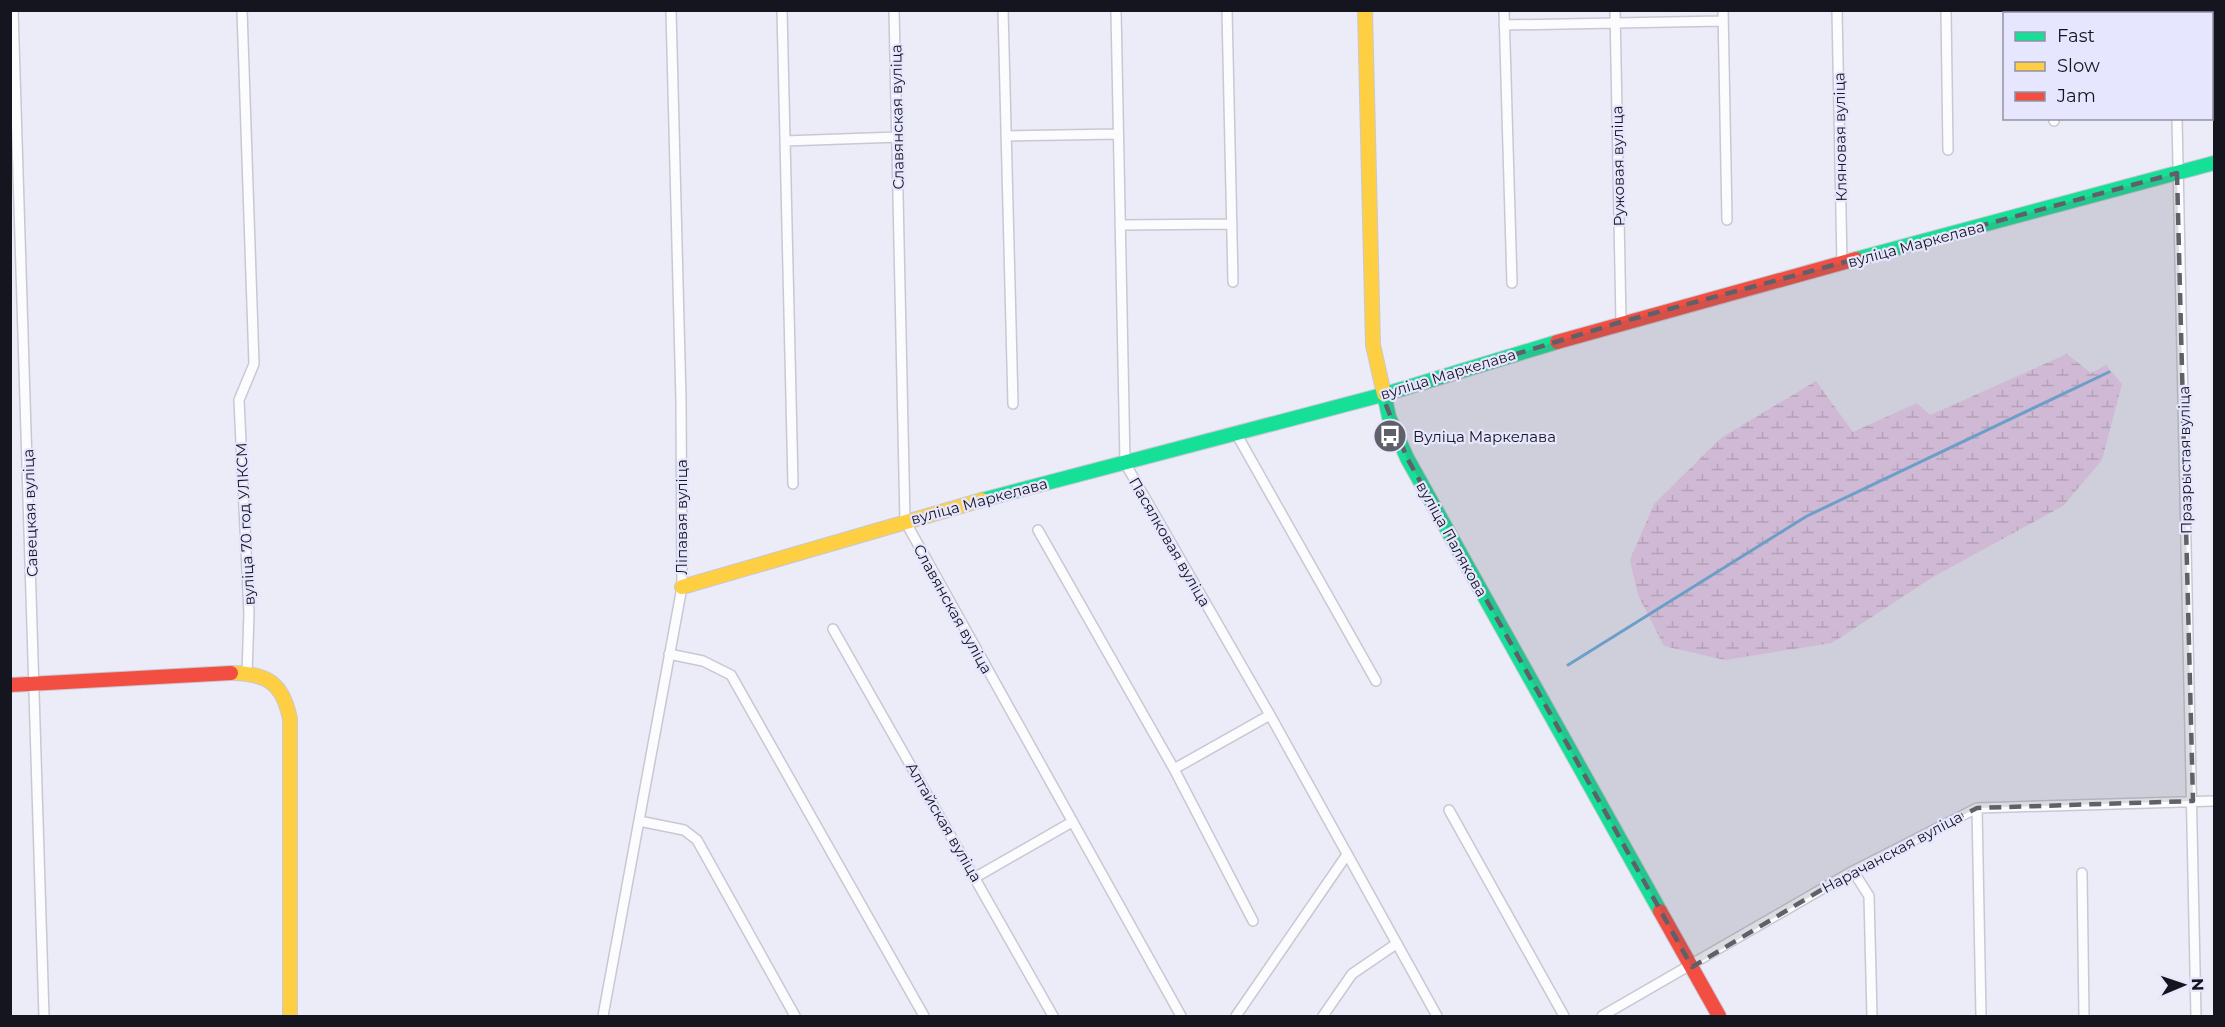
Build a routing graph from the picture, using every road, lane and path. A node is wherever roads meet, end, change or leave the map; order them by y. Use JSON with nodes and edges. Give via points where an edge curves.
{"nodes":[{"id":1,"x":13,"y":10,"type":"edge"},
{"id":2,"x":242,"y":10,"type":"edge"},
{"id":3,"x":671,"y":10,"type":"edge"},
{"id":4,"x":782,"y":10,"type":"edge"},
{"id":5,"x":894,"y":10,"type":"edge"},
{"id":6,"x":1003,"y":10,"type":"edge"},
{"id":7,"x":1116,"y":10,"type":"edge"},
{"id":8,"x":1227,"y":10,"type":"edge"},
{"id":9,"x":1365,"y":10,"type":"edge"},
{"id":10,"x":1504,"y":10,"type":"edge"},
{"id":11,"x":1615,"y":10,"type":"edge"},
{"id":12,"x":1723,"y":10,"type":"edge"},
{"id":13,"x":1837,"y":10,"type":"edge"},
{"id":14,"x":1946,"y":10,"type":"edge"},
{"id":15,"x":1723,"y":21,"type":"junction"},
{"id":16,"x":1615,"y":24,"type":"junction"},
{"id":17,"x":1504,"y":25,"type":"junction"},
{"id":18,"x":2177,"y":120,"type":"edge"},
{"id":19,"x":1118,"y":134,"type":"junction"},
{"id":20,"x":1006,"y":136,"type":"junction"},
{"id":21,"x":898,"y":137,"type":"junction"},
{"id":22,"x":785,"y":141,"type":"junction"},
{"id":23,"x":1948,"y":150,"type":"dead end"},
{"id":24,"x":2214,"y":163,"type":"edge"},
{"id":25,"x":2177,"y":173,"type":"junction"},
{"id":26,"x":1727,"y":220,"type":"dead end"},
{"id":27,"x":1232,"y":224,"type":"junction"},
{"id":28,"x":1120,"y":225,"type":"junction"},
{"id":29,"x":1842,"y":263,"type":"junction"},
{"id":30,"x":1233,"y":282,"type":"dead end"},
{"id":31,"x":1512,"y":283,"type":"dead end"},
{"id":32,"x":1620,"y":322,"type":"junction"},
{"id":33,"x":1382,"y":395,"type":"junction"},
{"id":34,"x":1013,"y":404,"type":"dead end"},
{"id":35,"x":1237,"y":435,"type":"junction"},
{"id":36,"x":1125,"y":463,"type":"junction"},
{"id":37,"x":793,"y":484,"type":"dead end"},
{"id":38,"x":905,"y":521,"type":"junction"},
{"id":39,"x":1038,"y":530,"type":"dead end"},
{"id":40,"x":682,"y":587,"type":"junction"},
{"id":41,"x":833,"y":628,"type":"dead end"},
{"id":42,"x":669,"y":654,"type":"junction"},
{"id":43,"x":247,"y":674,"type":"junction"},
{"id":44,"x":1376,"y":681,"type":"dead end"},
{"id":45,"x":36,"y":684,"type":"junction"},
{"id":46,"x":10,"y":685,"type":"edge"},
{"id":47,"x":1270,"y":715,"type":"junction"},
{"id":48,"x":1174,"y":770,"type":"junction"},
{"id":49,"x":2193,"y":801,"type":"junction"},
{"id":50,"x":2214,"y":801,"type":"edge"},
{"id":51,"x":1977,"y":808,"type":"junction"},
{"id":52,"x":1449,"y":810,"type":"dead end"},
{"id":53,"x":639,"y":821,"type":"junction"},
{"id":54,"x":1072,"y":822,"type":"junction"},
{"id":55,"x":1346,"y":856,"type":"junction"},
{"id":56,"x":1853,"y":871,"type":"junction"},
{"id":57,"x":2082,"y":873,"type":"dead end"},
{"id":58,"x":976,"y":877,"type":"junction"},
{"id":59,"x":1253,"y":921,"type":"dead end"},
{"id":60,"x":1396,"y":944,"type":"junction"},
{"id":61,"x":1692,"y":967,"type":"junction"},
{"id":62,"x":45,"y":1017,"type":"edge"},
{"id":63,"x":290,"y":1017,"type":"edge"},
{"id":64,"x":603,"y":1017,"type":"edge"},
{"id":65,"x":795,"y":1017,"type":"edge"},
{"id":66,"x":924,"y":1017,"type":"edge"},
{"id":67,"x":1053,"y":1017,"type":"edge"},
{"id":68,"x":1181,"y":1017,"type":"edge"},
{"id":69,"x":1236,"y":1017,"type":"edge"},
{"id":70,"x":1323,"y":1017,"type":"edge"},
{"id":71,"x":1437,"y":1017,"type":"edge"},
{"id":72,"x":1564,"y":1017,"type":"edge"},
{"id":73,"x":1602,"y":1017,"type":"edge"},
{"id":74,"x":1719,"y":1017,"type":"edge"},
{"id":75,"x":1872,"y":1017,"type":"edge"},
{"id":76,"x":1981,"y":1017,"type":"edge"},
{"id":77,"x":2084,"y":1017,"type":"edge"},
{"id":78,"x":2196,"y":1017,"type":"edge"}],
"edges":[{"from":1,"to":45,"type":"street","name":"Савецкая вуліца"},
{"from":2,"to":43,"type":"street","name":"вуліца 70 год УЛКСМ","via":[[255,364],[239,400],[249,613]]},
{"from":3,"to":40,"type":"street","name":"Ліпавая вуліца"},
{"from":4,"to":22,"type":"street"},
{"from":5,"to":21,"type":"street","name":"Славянская вуліца"},
{"from":6,"to":20,"type":"street"},
{"from":7,"to":19,"type":"street","name":"Пасялковая вуліца"},
{"from":8,"to":27,"type":"street"},
{"from":9,"to":33,"type":"street","name":"вуліца Палякова","via":[[1373,345]]},
{"from":10,"to":17,"type":"street"},
{"from":11,"to":16,"type":"street","name":"Ружовая вуліца"},
{"from":12,"to":15,"type":"street"},
{"from":13,"to":29,"type":"street","name":"Кляновая вуліца"},
{"from":14,"to":23,"type":"street"},
{"from":15,"to":16,"type":"street"},
{"from":15,"to":26,"type":"street"},
{"from":16,"to":17,"type":"street"},
{"from":16,"to":32,"type":"street","name":"Ружовая вуліца"},
{"from":17,"to":31,"type":"street"},
{"from":18,"to":25,"type":"street","name":"Празрыстая вуліца"},
{"from":19,"to":20,"type":"street"},
{"from":19,"to":28,"type":"street","name":"Пасялковая вуліца"},
{"from":20,"to":34,"type":"street"},
{"from":21,"to":22,"type":"street"},
{"from":21,"to":38,"type":"street","name":"Славянская вуліца"},
{"from":22,"to":37,"type":"street"},
{"from":24,"to":25,"type":"street","name":"вуліца Маркелава"},
{"from":25,"to":29,"type":"street","name":"вуліца Маркелава"},
{"from":25,"to":49,"type":"street","name":"Празрыстая вуліца"},
{"from":27,"to":28,"type":"street"},
{"from":27,"to":30,"type":"street"},
{"from":28,"to":36,"type":"street","name":"Пасялковая вуліца"},
{"from":29,"to":32,"type":"street","name":"вуліца Маркелава"},
{"from":32,"to":33,"type":"street","name":"вуліца Маркелава"},
{"from":33,"to":35,"type":"street","name":"вуліца Маркелава"},
{"from":33,"to":61,"type":"street","name":"вуліца Палякова","via":[[1407,458]]},
{"from":35,"to":36,"type":"street","name":"вуліца Маркелава"},
{"from":35,"to":44,"type":"street"},
{"from":36,"to":38,"type":"street","name":"вуліца Маркелава"},
{"from":36,"to":47,"type":"street","name":"Пасялковая вуліца"},
{"from":38,"to":40,"type":"street","name":"вуліца Маркелава"},
{"from":38,"to":54,"type":"street","name":"Славянская вуліца"},
{"from":39,"to":48,"type":"street"},
{"from":40,"to":42,"type":"street","name":"Ліпавая вуліца"},
{"from":41,"to":58,"type":"street","name":"Алтайская вуліца"},
{"from":42,"to":53,"type":"street","name":"Ліпавая вуліца"},
{"from":42,"to":66,"type":"street","via":[[703,662],[731,675]]},
{"from":43,"to":45,"type":"street"},
{"from":43,"to":63,"type":"street","via":[[271,680],[281,688],[290,719]]},
{"from":45,"to":46,"type":"street"},
{"from":45,"to":62,"type":"street","name":"Савецкая вуліца"},
{"from":47,"to":48,"type":"street"},
{"from":47,"to":55,"type":"street","name":"Пасялковая вуліца"},
{"from":48,"to":59,"type":"street"},
{"from":49,"to":50,"type":"street","name":"Нарачанская вуліца"},
{"from":49,"to":51,"type":"street","name":"Нарачанская вуліца"},
{"from":49,"to":78,"type":"street","name":"Празрыстая вуліца"},
{"from":51,"to":56,"type":"street","name":"Нарачанская вуліца"},
{"from":51,"to":76,"type":"street"},
{"from":52,"to":72,"type":"street"},
{"from":53,"to":64,"type":"street","name":"Ліпавая вуліца"},
{"from":53,"to":65,"type":"street","via":[[684,830],[697,840]]},
{"from":54,"to":58,"type":"street"},
{"from":54,"to":68,"type":"street","name":"Славянская вуліца"},
{"from":55,"to":60,"type":"street","name":"Пасялковая вуліца"},
{"from":55,"to":69,"type":"street"},
{"from":56,"to":61,"type":"street","name":"Нарачанская вуліца"},
{"from":56,"to":75,"type":"street","via":[[1869,896]]},
{"from":57,"to":77,"type":"street"},
{"from":58,"to":67,"type":"street","name":"Алтайская вуліца"},
{"from":60,"to":70,"type":"street","via":[[1352,974]]},
{"from":60,"to":71,"type":"street","name":"Пасялковая вуліца"},
{"from":61,"to":73,"type":"street","name":"Нарачанская вуліца"},
{"from":61,"to":74,"type":"street","name":"вуліца Палякова"}]}
